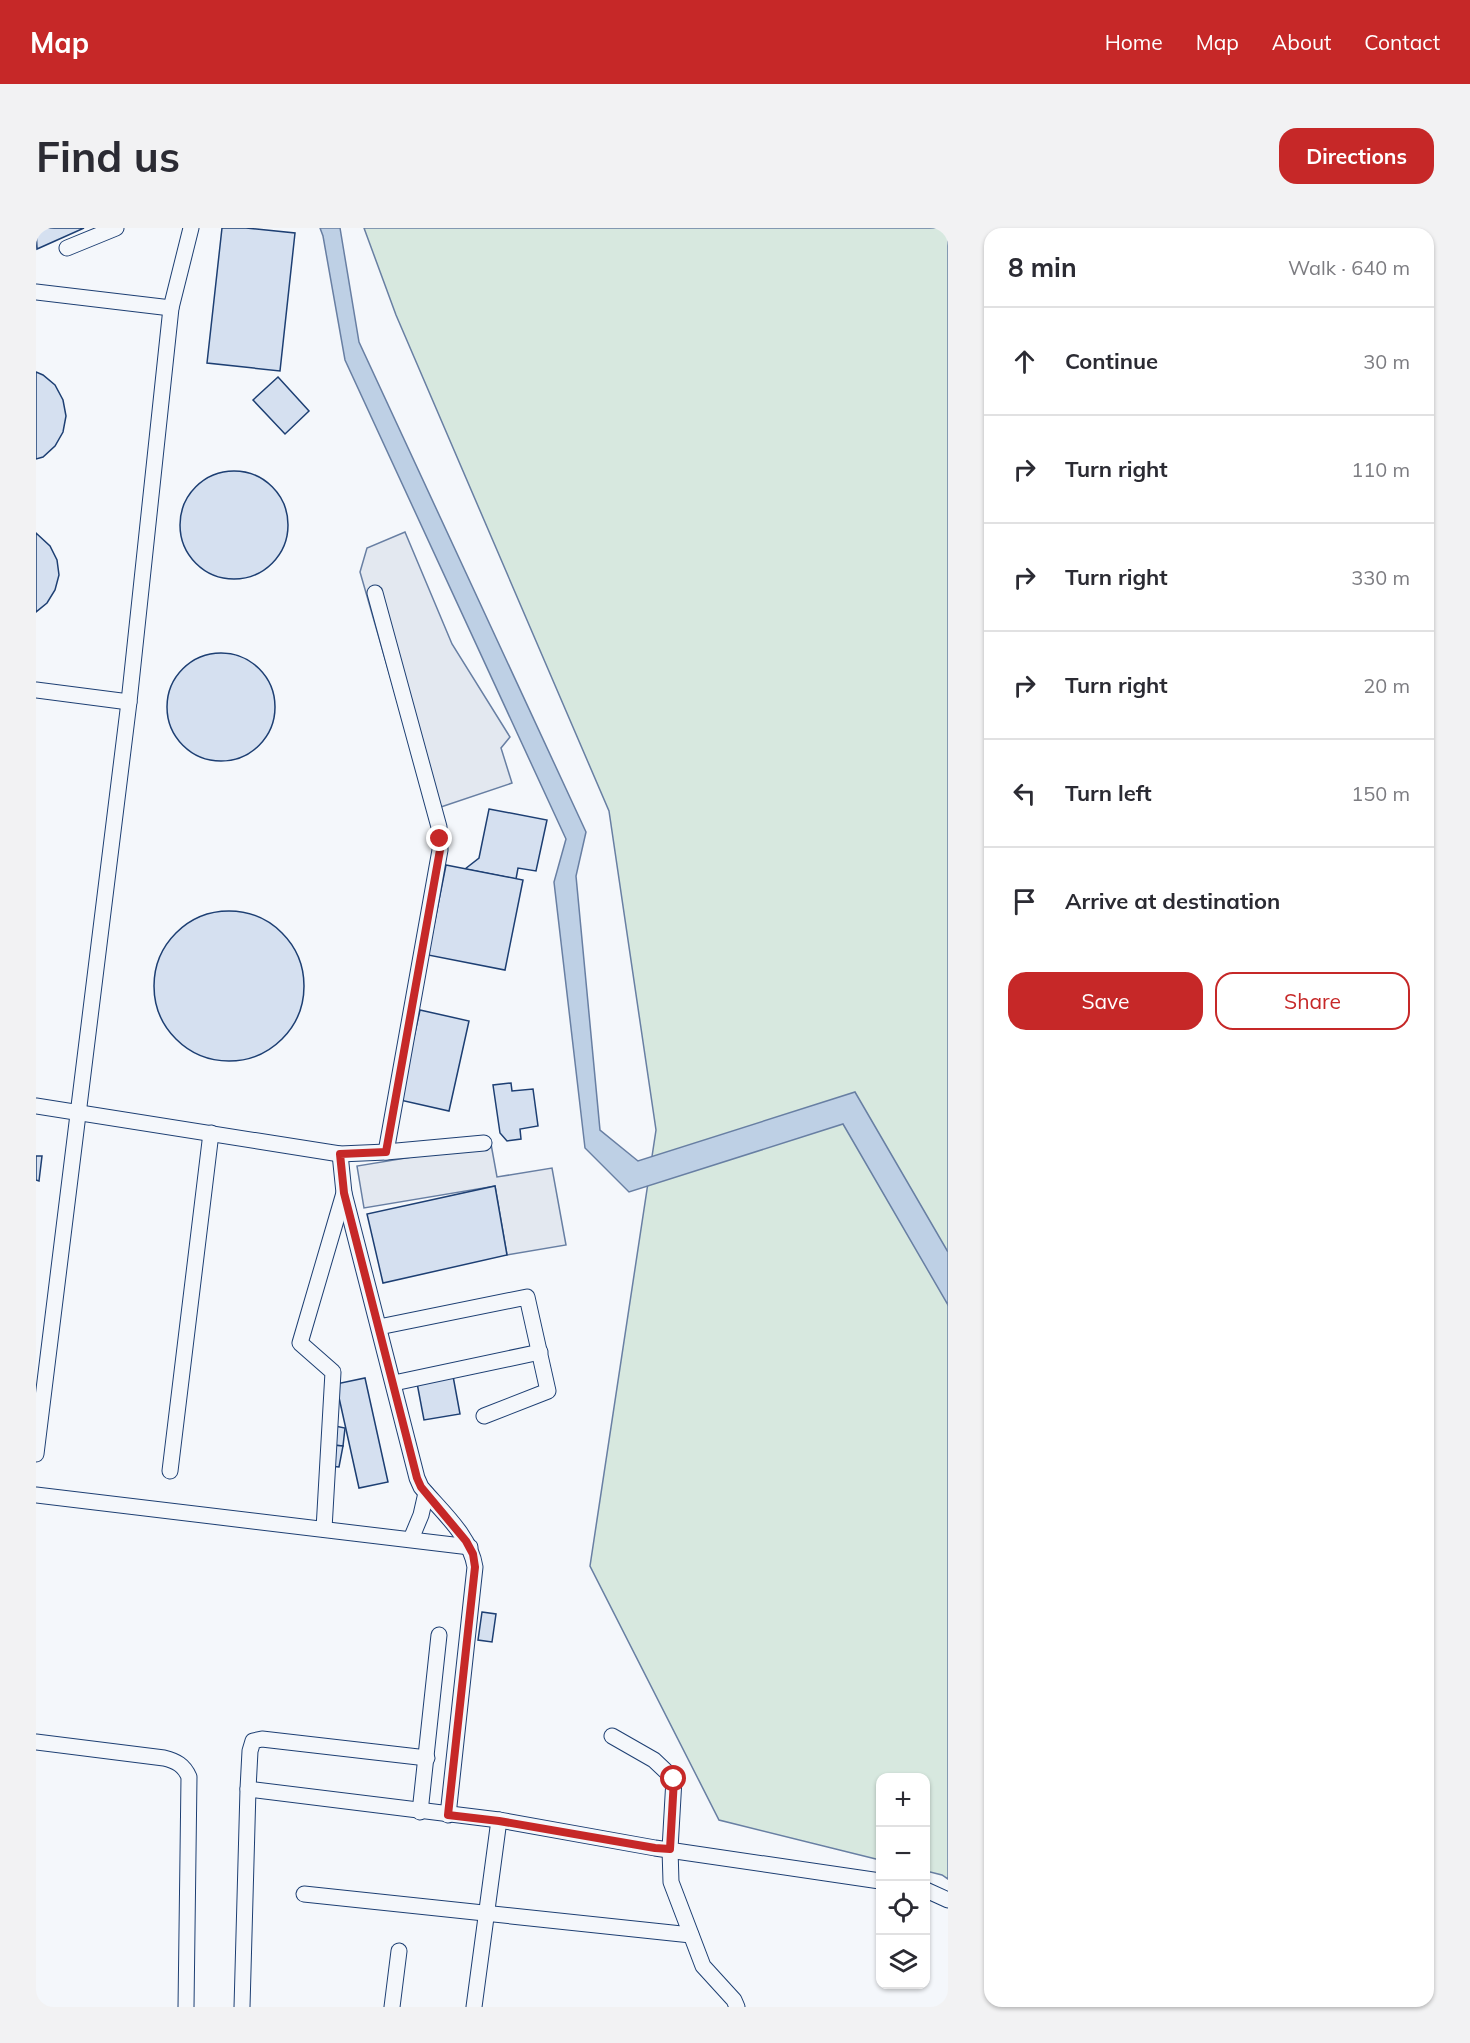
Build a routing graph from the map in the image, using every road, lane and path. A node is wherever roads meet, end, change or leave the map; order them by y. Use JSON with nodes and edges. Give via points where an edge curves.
{"nodes":[{"id":1,"x":116,"y":228,"type":"edge"},
{"id":2,"x":191,"y":228,"type":"edge"},
{"id":3,"x":67,"y":248,"type":"dead end"},
{"id":4,"x":36,"y":292,"type":"edge"},
{"id":5,"x":171,"y":308,"type":"junction"},
{"id":6,"x":375,"y":593,"type":"dead end"},
{"id":7,"x":36,"y":690,"type":"edge"},
{"id":8,"x":129,"y":702,"type":"junction"},
{"id":9,"x":36,"y":1106,"type":"edge"},
{"id":10,"x":77,"y":1112,"type":"junction"},
{"id":11,"x":211,"y":1133,"type":"junction"},
{"id":12,"x":484,"y":1143,"type":"dead end"},
{"id":13,"x":386,"y":1152,"type":"junction"},
{"id":14,"x":340,"y":1154,"type":"junction"},
{"id":15,"x":344,"y":1193,"type":"junction"},
{"id":16,"x":380,"y":1328,"type":"junction"},
{"id":17,"x":540,"y":1352,"type":"junction"},
{"id":18,"x":394,"y":1383,"type":"junction"},
{"id":19,"x":484,"y":1416,"type":"dead end"},
{"id":20,"x":36,"y":1454,"type":"edge"},
{"id":21,"x":170,"y":1471,"type":"dead end"},
{"id":22,"x":426,"y":1493,"type":"junction"},
{"id":23,"x":36,"y":1495,"type":"edge"},
{"id":24,"x":324,"y":1529,"type":"junction"},
{"id":25,"x":411,"y":1539,"type":"junction"},
{"id":26,"x":470,"y":1547,"type":"junction"},
{"id":27,"x":439,"y":1635,"type":"dead end"},
{"id":28,"x":612,"y":1736,"type":"dead end"},
{"id":29,"x":36,"y":1742,"type":"edge"},
{"id":30,"x":427,"y":1758,"type":"junction"},
{"id":31,"x":248,"y":1789,"type":"junction"},
{"id":32,"x":420,"y":1812,"type":"junction"},
{"id":33,"x":448,"y":1815,"type":"junction"},
{"id":34,"x":499,"y":1821,"type":"junction"},
{"id":35,"x":670,"y":1849,"type":"junction"},
{"id":36,"x":876,"y":1880,"type":"edge"},
{"id":37,"x":930,"y":1891,"type":"edge"},
{"id":38,"x":304,"y":1894,"type":"dead end"},
{"id":39,"x":948,"y":1900,"type":"edge"},
{"id":40,"x":487,"y":1914,"type":"junction"},
{"id":41,"x":692,"y":1935,"type":"junction"},
{"id":42,"x":399,"y":1951,"type":"dead end"},
{"id":43,"x":186,"y":2007,"type":"edge"},
{"id":44,"x":242,"y":2007,"type":"edge"},
{"id":45,"x":392,"y":2007,"type":"edge"},
{"id":46,"x":474,"y":2007,"type":"edge"},
{"id":47,"x":737,"y":2007,"type":"edge"}],
"edges":[{"from":1,"to":3,"type":"lane"},
{"from":2,"to":5,"type":"lane"},
{"from":4,"to":5,"type":"lane"},
{"from":5,"to":8,"type":"lane"},
{"from":6,"to":13,"type":"lane","via":[[439,827],[440,850]]},
{"from":7,"to":8,"type":"lane"},
{"from":8,"to":10,"type":"lane"},
{"from":9,"to":10,"type":"lane"},
{"from":10,"to":11,"type":"lane"},
{"from":10,"to":20,"type":"lane"},
{"from":11,"to":14,"type":"lane"},
{"from":11,"to":21,"type":"lane"},
{"from":12,"to":13,"type":"lane"},
{"from":13,"to":14,"type":"lane"},
{"from":14,"to":15,"type":"lane"},
{"from":15,"to":16,"type":"lane"},
{"from":15,"to":24,"type":"lane","via":[[300,1343],[333,1372]]},
{"from":16,"to":17,"type":"lane","via":[[527,1298]]},
{"from":16,"to":18,"type":"lane"},
{"from":17,"to":18,"type":"lane"},
{"from":17,"to":19,"type":"lane","via":[[548,1391]]},
{"from":18,"to":22,"type":"lane","via":[[417,1478]]},
{"from":22,"to":25,"type":"lane"},
{"from":22,"to":26,"type":"lane"},
{"from":23,"to":24,"type":"lane"},
{"from":24,"to":25,"type":"lane"},
{"from":25,"to":26,"type":"lane"},
{"from":26,"to":33,"type":"lane","via":[[475,1567]]},
{"from":27,"to":30,"type":"lane"},
{"from":28,"to":35,"type":"lane","via":[[654,1760],[674,1779]]},
{"from":29,"to":43,"type":"lane","via":[[164,1758],[186,1769]]},
{"from":30,"to":31,"type":"lane","via":[[262,1739],[253,1741],[250,1751]]},
{"from":30,"to":32,"type":"lane"},
{"from":31,"to":32,"type":"lane"},
{"from":31,"to":44,"type":"lane"},
{"from":32,"to":33,"type":"lane"},
{"from":33,"to":34,"type":"lane"},
{"from":34,"to":35,"type":"lane"},
{"from":34,"to":40,"type":"lane"},
{"from":35,"to":36,"type":"lane"},
{"from":35,"to":41,"type":"lane","via":[[671,1882]]},
{"from":37,"to":39,"type":"lane"},
{"from":38,"to":40,"type":"lane"},
{"from":40,"to":41,"type":"lane"},
{"from":40,"to":46,"type":"lane"},
{"from":41,"to":47,"type":"lane","via":[[703,1966]]},
{"from":42,"to":45,"type":"lane"}]}
